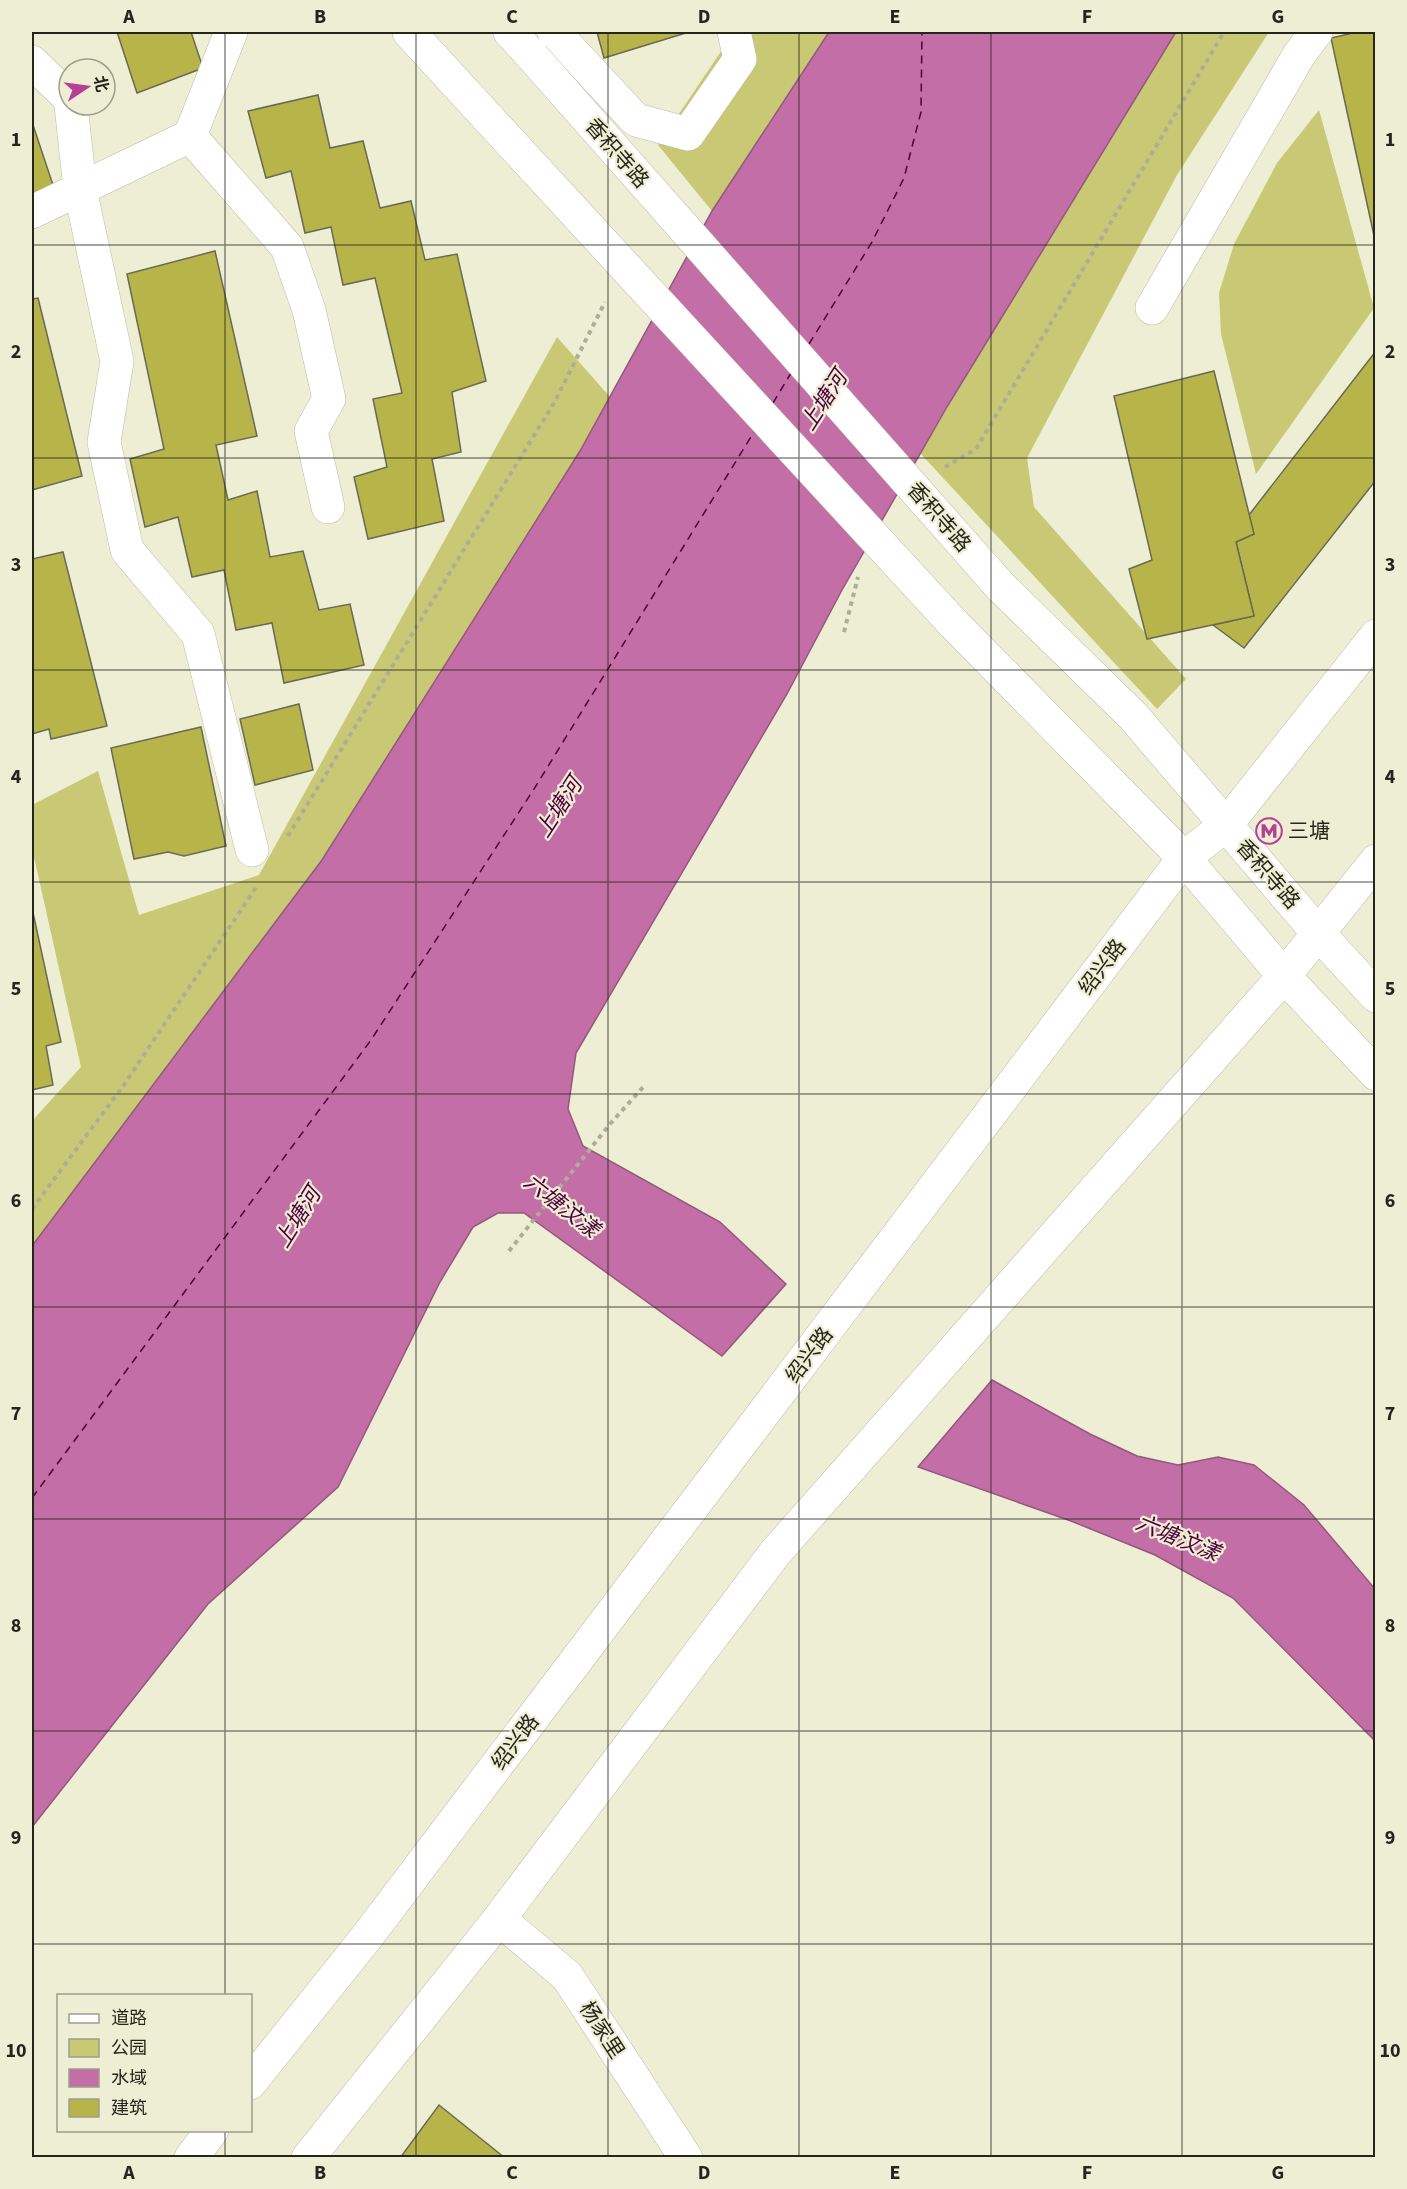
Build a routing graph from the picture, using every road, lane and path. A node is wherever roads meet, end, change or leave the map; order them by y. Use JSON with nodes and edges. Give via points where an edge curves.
{"nodes":[{"id":1,"x":231,"y":32,"type":"edge"},
{"id":2,"x":409,"y":32,"type":"edge"},
{"id":3,"x":510,"y":32,"type":"edge"},
{"id":4,"x":554,"y":32,"type":"edge"},
{"id":5,"x":734,"y":32,"type":"edge"},
{"id":6,"x":1224,"y":32,"type":"edge"},
{"id":7,"x":1316,"y":32,"type":"edge"},
{"id":8,"x":32,"y":62,"type":"edge"},
{"id":9,"x":57,"y":86,"type":"edge"},
{"id":10,"x":72,"y":117,"type":"edge"},
{"id":11,"x":190,"y":136,"type":"junction"},
{"id":12,"x":80,"y":189,"type":"junction"},
{"id":13,"x":32,"y":212,"type":"edge"},
{"id":14,"x":606,"y":300,"type":"dead end"},
{"id":15,"x":1152,"y":308,"type":"dead end"},
{"id":16,"x":936,"y":472,"type":"dead end"},
{"id":17,"x":328,"y":507,"type":"dead end"},
{"id":18,"x":859,"y":573,"type":"dead end"},
{"id":19,"x":844,"y":632,"type":"dead end"},
{"id":20,"x":1376,"y":636,"type":"edge"},
{"id":21,"x":1226,"y":825,"type":"junction"},
{"id":22,"x":288,"y":836,"type":"dead end"},
{"id":23,"x":1184,"y":858,"type":"junction"},
{"id":24,"x":1376,"y":861,"type":"edge"},
{"id":25,"x":257,"y":863,"type":"joint"},
{"id":26,"x":1318,"y":933,"type":"junction"},
{"id":27,"x":1284,"y":976,"type":"junction"},
{"id":28,"x":1376,"y":996,"type":"edge"},
{"id":29,"x":1376,"y":1074,"type":"edge"},
{"id":30,"x":645,"y":1086,"type":"dead end"},
{"id":31,"x":32,"y":1209,"type":"edge"},
{"id":32,"x":509,"y":1251,"type":"dead end"},
{"id":33,"x":499,"y":1919,"type":"junction"},
{"id":34,"x":252,"y":2080,"type":"edge"},
{"id":35,"x":210,"y":2132,"type":"edge"},
{"id":36,"x":191,"y":2157,"type":"edge"},
{"id":37,"x":308,"y":2157,"type":"edge"},
{"id":38,"x":686,"y":2157,"type":"edge"}],
"edges":[{"from":1,"to":11,"type":"main road"},
{"from":2,"to":23,"type":"main road","bridge":true,"via":[[952,622]]},
{"from":3,"to":21,"type":"main road","name":"香积寺路","bridge":true,"via":[[1001,587],[1132,716]]},
{"from":4,"to":5,"type":"main road","via":[[636,120],[688,134],[740,59]]},
{"from":6,"to":16,"type":"path","via":[[976,448]]},
{"from":7,"to":15,"type":"main road"},
{"from":8,"to":9,"type":"main road"},
{"from":10,"to":12,"type":"main road"},
{"from":11,"to":12,"type":"main road"},
{"from":11,"to":17,"type":"main road","via":[[286,247],[309,310],[329,399],[311,431]]},
{"from":12,"to":13,"type":"main road"},
{"from":12,"to":25,"type":"main road","via":[[117,361],[104,442],[127,550],[198,634]]},
{"from":14,"to":22,"type":"path","via":[[554,403]]},
{"from":18,"to":19,"type":"path"},
{"from":20,"to":21,"type":"main road","name":"绍兴路"},
{"from":21,"to":23,"type":"main road","name":"绍兴路"},
{"from":21,"to":26,"type":"main road","name":"香积寺路"},
{"from":23,"to":27,"type":"main road"},
{"from":23,"to":34,"type":"main road","name":"绍兴路","via":[[381,1919]]},
{"from":24,"to":26,"type":"main road"},
{"from":25,"to":31,"type":"path","via":[[238,917],[123,1086]]},
{"from":26,"to":27,"type":"main road"},
{"from":26,"to":28,"type":"main road","name":"香积寺路"},
{"from":27,"to":29,"type":"main road"},
{"from":27,"to":33,"type":"main road","via":[[775,1553]]},
{"from":30,"to":32,"type":"path"},
{"from":33,"to":37,"type":"main road"},
{"from":33,"to":38,"type":"main road","name":"杨家里","via":[[567,1976]]},
{"from":35,"to":36,"type":"main road"}]}
